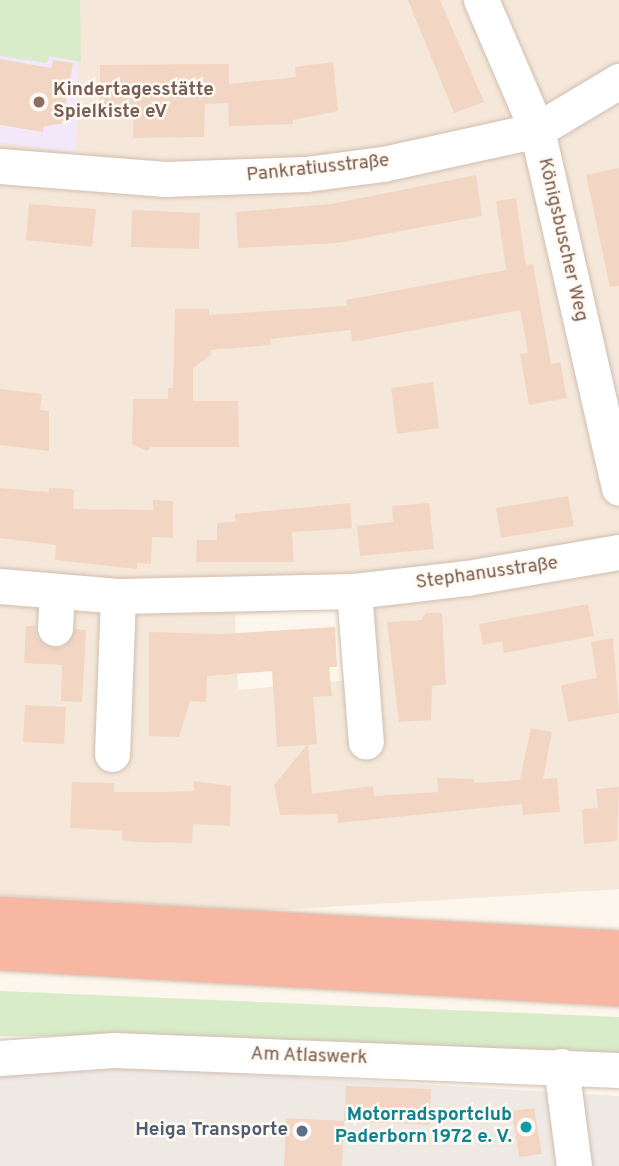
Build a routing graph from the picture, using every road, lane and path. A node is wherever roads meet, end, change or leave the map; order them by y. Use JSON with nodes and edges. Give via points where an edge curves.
{"nodes":[{"id":1,"x":481,"y":0,"type":"edge"},
{"id":2,"x":619,"y":80,"type":"edge"},
{"id":3,"x":537,"y":130,"type":"junction"},
{"id":4,"x":0,"y":166,"type":"edge"},
{"id":5,"x":619,"y":488,"type":"edge"},
{"id":6,"x":619,"y":552,"type":"edge"},
{"id":7,"x":0,"y":586,"type":"edge"},
{"id":8,"x":354,"y":591,"type":"junction"},
{"id":9,"x":57,"y":592,"type":"junction"},
{"id":10,"x":118,"y":596,"type":"junction"},
{"id":11,"x":55,"y":628,"type":"dead end"},
{"id":12,"x":366,"y":742,"type":"dead end"},
{"id":13,"x":112,"y":754,"type":"dead end"},
{"id":14,"x":0,"y":916,"type":"edge"},
{"id":15,"x":0,"y":950,"type":"edge"},
{"id":16,"x":619,"y":950,"type":"edge"},
{"id":17,"x":619,"y":987,"type":"edge"},
{"id":18,"x":0,"y":1058,"type":"edge"},
{"id":19,"x":561,"y":1066,"type":"junction"},
{"id":20,"x":619,"y":1070,"type":"edge"},
{"id":21,"x":574,"y":1166,"type":"edge"}],
"edges":[{"from":1,"to":3,"type":"street","name":"Königsbuscher Weg"},
{"from":2,"to":3,"type":"street","name":"Pankratiusstraße"},
{"from":3,"to":4,"type":"street","name":"Pankratiusstraße","via":[[383,164],[306,174],[164,179]]},
{"from":3,"to":5,"type":"street","name":"Königsbuscher Weg"},
{"from":6,"to":8,"type":"street","name":"Stephanusstraße","via":[[467,578]]},
{"from":7,"to":9,"type":"street","name":"Stephanusstraße"},
{"from":8,"to":10,"type":"street","name":"Stephanusstraße"},
{"from":8,"to":12,"type":"street"},
{"from":9,"to":10,"type":"street","name":"Stephanusstraße"},
{"from":9,"to":11,"type":"street"},
{"from":10,"to":13,"type":"street"},
{"from":14,"to":16,"type":"highway"},
{"from":15,"to":17,"type":"highway"},
{"from":18,"to":19,"type":"street","name":"Am Atlaswerk","via":[[114,1050]]},
{"from":19,"to":20,"type":"street","name":"Am Atlaswerk"},
{"from":19,"to":21,"type":"street"}]}
